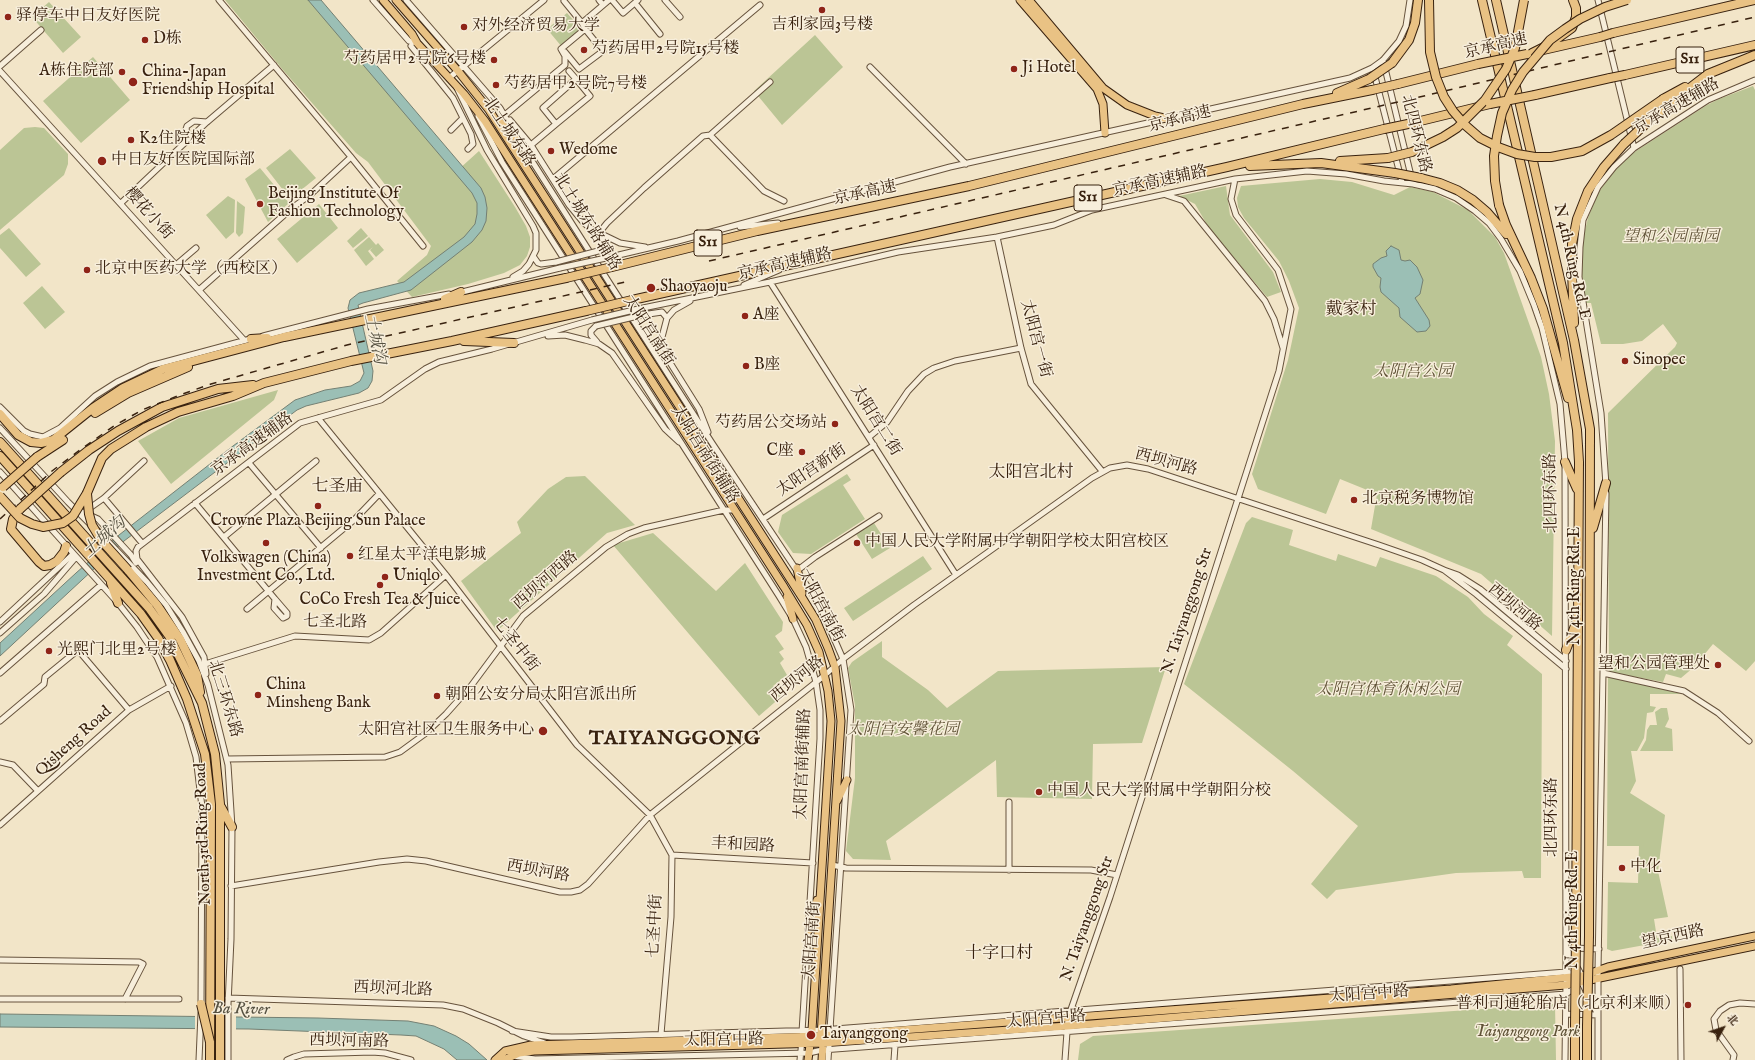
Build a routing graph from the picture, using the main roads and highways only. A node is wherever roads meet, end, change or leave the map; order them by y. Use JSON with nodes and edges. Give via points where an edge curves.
{"nodes":[{"id":1,"x":383,"y":0,"type":"edge"},
{"id":2,"x":396,"y":0,"type":"edge"},
{"id":3,"x":1020,"y":0,"type":"edge"},
{"id":4,"x":1029,"y":0,"type":"edge"},
{"id":5,"x":1418,"y":0,"type":"edge"},
{"id":6,"x":1429,"y":0,"type":"edge"},
{"id":7,"x":1482,"y":0,"type":"edge"},
{"id":8,"x":1496,"y":0,"type":"edge"},
{"id":9,"x":1524,"y":0,"type":"edge"},
{"id":10,"x":1574,"y":0,"type":"edge"},
{"id":11,"x":1627,"y":0,"type":"edge"},
{"id":12,"x":1754,"y":0,"type":"edge"},
{"id":13,"x":1755,"y":45,"type":"edge"},
{"id":14,"x":1530,"y":53,"type":"junction"},
{"id":15,"x":1755,"y":55,"type":"edge"},
{"id":16,"x":1708,"y":74,"type":"junction"},
{"id":17,"x":1303,"y":104,"type":"junction"},
{"id":18,"x":488,"y":110,"type":"junction"},
{"id":19,"x":1169,"y":119,"type":"road end"},
{"id":20,"x":1105,"y":133,"type":"road end"},
{"id":21,"x":520,"y":142,"type":"road end"},
{"id":22,"x":1321,"y":163,"type":"junction"},
{"id":23,"x":1227,"y":167,"type":"junction"},
{"id":24,"x":1516,"y":247,"type":"junction"},
{"id":25,"x":604,"y":290,"type":"joint"},
{"id":26,"x":594,"y":291,"type":"joint"},
{"id":27,"x":461,"y":292,"type":"road end"},
{"id":28,"x":428,"y":306,"type":"junction"},
{"id":29,"x":284,"y":337,"type":"junction"},
{"id":30,"x":248,"y":339,"type":"road end"},
{"id":31,"x":1574,"y":340,"type":"junction"},
{"id":32,"x":452,"y":341,"type":"junction"},
{"id":33,"x":514,"y":343,"type":"road end"},
{"id":34,"x":218,"y":354,"type":"junction"},
{"id":35,"x":264,"y":383,"type":"junction"},
{"id":36,"x":0,"y":414,"type":"edge"},
{"id":37,"x":1577,"y":430,"type":"junction"},
{"id":38,"x":0,"y":442,"type":"edge"},
{"id":39,"x":0,"y":456,"type":"edge"},
{"id":40,"x":1566,"y":462,"type":"road end"},
{"id":41,"x":1606,"y":482,"type":"road end"},
{"id":42,"x":1,"y":489,"type":"edge"},
{"id":43,"x":87,"y":493,"type":"junction"},
{"id":44,"x":1578,"y":494,"type":"junction"},
{"id":45,"x":0,"y":496,"type":"edge"},
{"id":46,"x":1590,"y":538,"type":"junction"},
{"id":47,"x":66,"y":546,"type":"road end"},
{"id":48,"x":797,"y":569,"type":"road end"},
{"id":49,"x":110,"y":580,"type":"junction"},
{"id":50,"x":784,"y":587,"type":"junction"},
{"id":51,"x":804,"y":599,"type":"junction"},
{"id":52,"x":118,"y":603,"type":"road end"},
{"id":53,"x":1578,"y":617,"type":"junction"},
{"id":54,"x":793,"y":619,"type":"road end"},
{"id":55,"x":1566,"y":650,"type":"road end"},
{"id":56,"x":202,"y":703,"type":"junction"},
{"id":57,"x":847,"y":780,"type":"road end"},
{"id":58,"x":220,"y":804,"type":"junction"},
{"id":59,"x":836,"y":805,"type":"junction"},
{"id":60,"x":232,"y":827,"type":"road end"},
{"id":61,"x":821,"y":889,"type":"junction"},
{"id":62,"x":808,"y":930,"type":"road end"},
{"id":63,"x":1755,"y":936,"type":"edge"},
{"id":64,"x":1755,"y":946,"type":"edge"},
{"id":65,"x":1566,"y":978,"type":"junction"},
{"id":66,"x":1582,"y":979,"type":"junction"},
{"id":67,"x":201,"y":1004,"type":"road end"},
{"id":68,"x":1068,"y":1022,"type":"junction"},
{"id":69,"x":802,"y":1037,"type":"junction"},
{"id":70,"x":811,"y":1037,"type":"junction"},
{"id":71,"x":826,"y":1040,"type":"junction"},
{"id":72,"x":210,"y":1042,"type":"junction"},
{"id":73,"x":808,"y":1057,"type":"edge"},
{"id":74,"x":501,"y":1058,"type":"edge"},
{"id":75,"x":210,"y":1060,"type":"edge"},
{"id":76,"x":220,"y":1060,"type":"edge"},
{"id":77,"x":822,"y":1060,"type":"edge"},
{"id":78,"x":1575,"y":1060,"type":"edge"},
{"id":79,"x":1587,"y":1060,"type":"edge"}],
"edges":[{"from":1,"to":26,"type":"main road","name":"北土城东路","via":[[412,34],[414,44],[456,85],[473,106],[506,152]]},
{"from":2,"to":18,"type":"main road","name":"北土城东路","via":[[458,71]]},
{"from":3,"to":20,"type":"main road","via":[[1097,89],[1103,104]]},
{"from":4,"to":19,"type":"main road","via":[[1104,88],[1119,100],[1141,111]]},
{"from":5,"to":17,"type":"highway","bridge":true,"via":[[1415,23],[1409,40],[1392,63],[1370,80]]},
{"from":6,"to":16,"type":"highway","bridge":true,"via":[[1430,52],[1444,97],[1465,125],[1480,138],[1517,154],[1551,157],[1582,151],[1611,135],[1662,99]]},
{"from":7,"to":37,"type":"highway","name":"N 4th Ring Rd. E","via":[[1563,343]]},
{"from":8,"to":31,"type":"highway","name":"N 4th Ring Rd. E"},
{"from":9,"to":22,"type":"highway","bridge":true,"via":[[1514,48],[1506,69],[1485,100],[1458,128],[1412,152],[1388,158]]},
{"from":10,"to":14,"type":"highway","via":[[1576,17],[1572,28],[1553,42]]},
{"from":11,"to":24,"type":"highway","bridge":true,"via":[[1605,6],[1570,25],[1550,40],[1522,72],[1512,90],[1502,113],[1494,156],[1495,181],[1500,205]]},
{"from":12,"to":14,"type":"highway","name":"京承高速","number":"S11","bridge":true},
{"from":13,"to":23,"type":"highway","number":"S11","bridge":true,"via":[[1490,104]]},
{"from":14,"to":17,"type":"highway","name":"京承高速","number":"S11","bridge":true},
{"from":15,"to":16,"type":"highway"},
{"from":16,"to":31,"type":"highway","bridge":true,"via":[[1624,144],[1588,191],[1577,219],[1572,244]]},
{"from":17,"to":28,"type":"highway","name":"京承高速","number":"S11","bridge":true,"via":[[977,184],[805,221],[566,278]]},
{"from":18,"to":21,"type":"main road"},
{"from":18,"to":25,"type":"main road","name":"北土城东路"},
{"from":22,"to":23,"type":"highway"},
{"from":22,"to":24,"type":"highway","bridge":true,"via":[[1395,173],[1440,183],[1473,200],[1502,228]]},
{"from":23,"to":32,"type":"highway","number":"S11","bridge":true},
{"from":24,"to":37,"type":"highway","via":[[1543,309]]},
{"from":25,"to":51,"type":"main road","name":"太阳宫南街"},
{"from":26,"to":50,"type":"main road","name":"太阳宫南街"},
{"from":27,"to":28,"type":"highway"},
{"from":28,"to":29,"type":"highway","via":[[371,318],[342,320]]},
{"from":29,"to":30,"type":"highway"},
{"from":29,"to":34,"type":"highway"},
{"from":31,"to":46,"type":"highway","name":"N 4th Ring Rd. E","via":[[1590,429]]},
{"from":32,"to":33,"type":"highway"},
{"from":32,"to":35,"type":"highway","via":[[376,354]]},
{"from":34,"to":36,"type":"highway","via":[[163,369],[123,388],[53,440],[31,442],[18,435]]},
{"from":34,"to":42,"type":"highway","bridge":true,"via":[[128,393],[97,411],[37,457]]},
{"from":35,"to":43,"type":"highway","via":[[233,396],[163,418],[111,449],[102,458]]},
{"from":35,"to":47,"type":"highway","bridge":true,"via":[[218,389],[162,407],[118,431],[61,472],[20,510],[13,519],[11,530],[44,566],[57,561]]},
{"from":37,"to":44,"type":"highway","name":"N 4th Ring Rd. E"},
{"from":38,"to":56,"type":"highway","name":"North 3rd Ring Road","via":[[149,608],[186,667]]},
{"from":39,"to":49,"type":"highway","name":"North 3rd Ring Road"},
{"from":40,"to":44,"type":"highway"},
{"from":41,"to":46,"type":"highway"},
{"from":43,"to":45,"type":"highway","bridge":true,"via":[[73,516],[63,523],[43,527],[20,518]]},
{"from":43,"to":56,"type":"highway","bridge":true,"via":[[92,525],[101,540],[157,605],[180,640],[197,675]]},
{"from":44,"to":53,"type":"highway","name":"N 4th Ring Rd. E"},
{"from":46,"to":79,"type":"highway","name":"N 4th Ring Rd. E","bridge":true},
{"from":48,"to":51,"type":"main road"},
{"from":49,"to":52,"type":"highway"},
{"from":49,"to":72,"type":"highway","name":"North 3rd Ring Road","bridge":true,"via":[[141,614],[170,660],[187,699],[204,754],[211,804]]},
{"from":50,"to":54,"type":"main road"},
{"from":50,"to":61,"type":"main road","name":"太阳宫南街","via":[[807,625],[819,652],[831,721]]},
{"from":51,"to":59,"type":"main road","name":"太阳宫南街","via":[[816,620],[834,667],[841,721]]},
{"from":53,"to":55,"type":"highway"},
{"from":53,"to":78,"type":"highway","name":"N 4th Ring Rd. E","bridge":true},
{"from":56,"to":58,"type":"highway","name":"North 3rd Ring Road","via":[[215,754]]},
{"from":57,"to":59,"type":"main road"},
{"from":58,"to":60,"type":"highway"},
{"from":58,"to":76,"type":"highway","name":"North 3rd Ring Road","via":[[224,1004],[224,1042]]},
{"from":59,"to":71,"type":"main road","name":"太阳宫南街"},
{"from":61,"to":62,"type":"main road"},
{"from":61,"to":70,"type":"main road","name":"太阳宫南街"},
{"from":63,"to":66,"type":"main road","name":"望京西路","via":[[1598,970]]},
{"from":64,"to":66,"type":"main road","name":"望京西路","via":[[1598,980]]},
{"from":65,"to":66,"type":"main road"},
{"from":65,"to":68,"type":"main road","name":"太阳宫中路"},
{"from":65,"to":68,"type":"main road","name":"太阳宫中路","via":[[1442,996],[1152,1019]]},
{"from":67,"to":72,"type":"highway","bridge":true},
{"from":68,"to":71,"type":"main road","name":"太阳宫中路","via":[[952,1034]]},
{"from":68,"to":71,"type":"main road","name":"太阳宫中路","via":[[956,1026]]},
{"from":69,"to":70,"type":"main road","name":"太阳宫中路"},
{"from":69,"to":74,"type":"main road","name":"太阳宫中路","via":[[720,1046],[534,1051]]},
{"from":69,"to":74,"type":"main road","name":"太阳宫中路","via":[[550,1045],[516,1048],[505,1051]]},
{"from":70,"to":71,"type":"main road","name":"太阳宫中路"},
{"from":70,"to":73,"type":"main road","name":"太阳宫南街"},
{"from":71,"to":77,"type":"main road","name":"太阳宫南街"},
{"from":72,"to":75,"type":"highway"}]}
